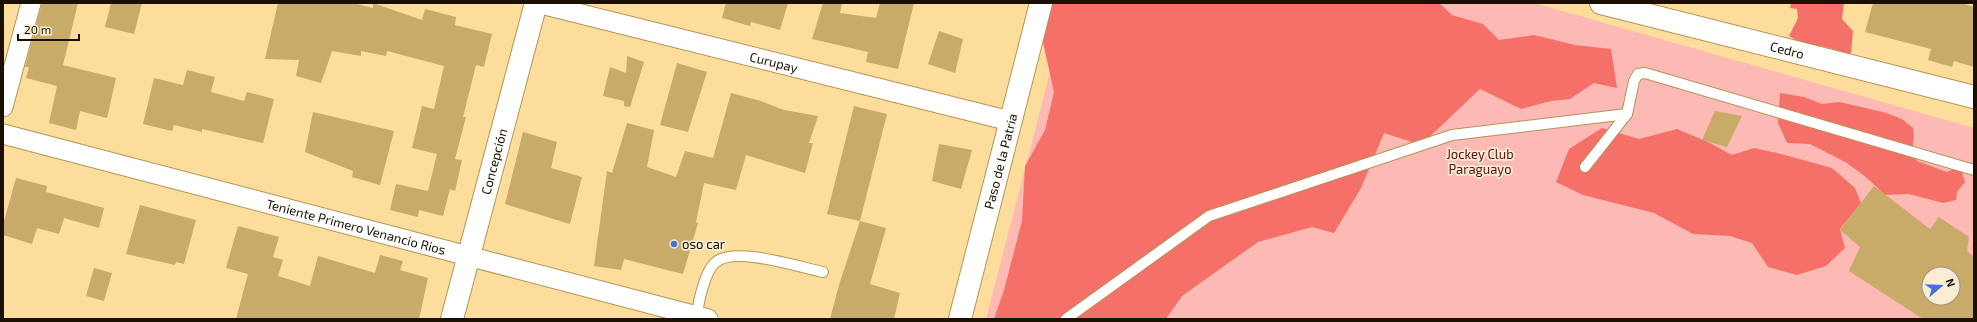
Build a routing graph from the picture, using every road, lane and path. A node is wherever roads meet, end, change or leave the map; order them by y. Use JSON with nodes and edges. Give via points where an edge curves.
{"nodes":[{"id":1,"x":31,"y":3,"type":"edge"},
{"id":2,"x":537,"y":3,"type":"edge"},
{"id":3,"x":1041,"y":3,"type":"edge"},
{"id":4,"x":1601,"y":3,"type":"edge"},
{"id":5,"x":1974,"y":97,"type":"edge"},
{"id":6,"x":3,"y":107,"type":"edge"},
{"id":7,"x":1627,"y":114,"type":"junction"},
{"id":8,"x":1010,"y":121,"type":"junction"},
{"id":9,"x":3,"y":134,"type":"edge"},
{"id":10,"x":1585,"y":167,"type":"dead end"},
{"id":11,"x":1974,"y":170,"type":"edge"},
{"id":12,"x":468,"y":256,"type":"junction"},
{"id":13,"x":823,"y":272,"type":"dead end"},
{"id":14,"x":703,"y":318,"type":"edge"},
{"id":15,"x":452,"y":319,"type":"edge"},
{"id":16,"x":960,"y":319,"type":"edge"},
{"id":17,"x":1066,"y":319,"type":"edge"}],
"edges":[{"from":1,"to":6,"type":"street"},
{"from":2,"to":8,"type":"street","name":"Curupay"},
{"from":2,"to":12,"type":"street","name":"Concepción"},
{"from":3,"to":8,"type":"street","name":"Paso de la Patria"},
{"from":4,"to":5,"type":"street","name":"Cedro"},
{"from":7,"to":10,"type":"lane"},
{"from":7,"to":11,"type":"lane","via":[[1634,81],[1638,74],[1645,73]]},
{"from":7,"to":17,"type":"lane","via":[[1452,136],[1209,216]]},
{"from":8,"to":16,"type":"street","name":"Paso de la Patria"},
{"from":9,"to":12,"type":"street","name":"Teniente Primero Venancio Rios"},
{"from":12,"to":14,"type":"street","name":"Teniente Primero Venancio Rios"},
{"from":12,"to":15,"type":"street","name":"Concepción"},
{"from":13,"to":14,"type":"lane","via":[[745,255],[728,256],[715,262],[699,295]]}]}
